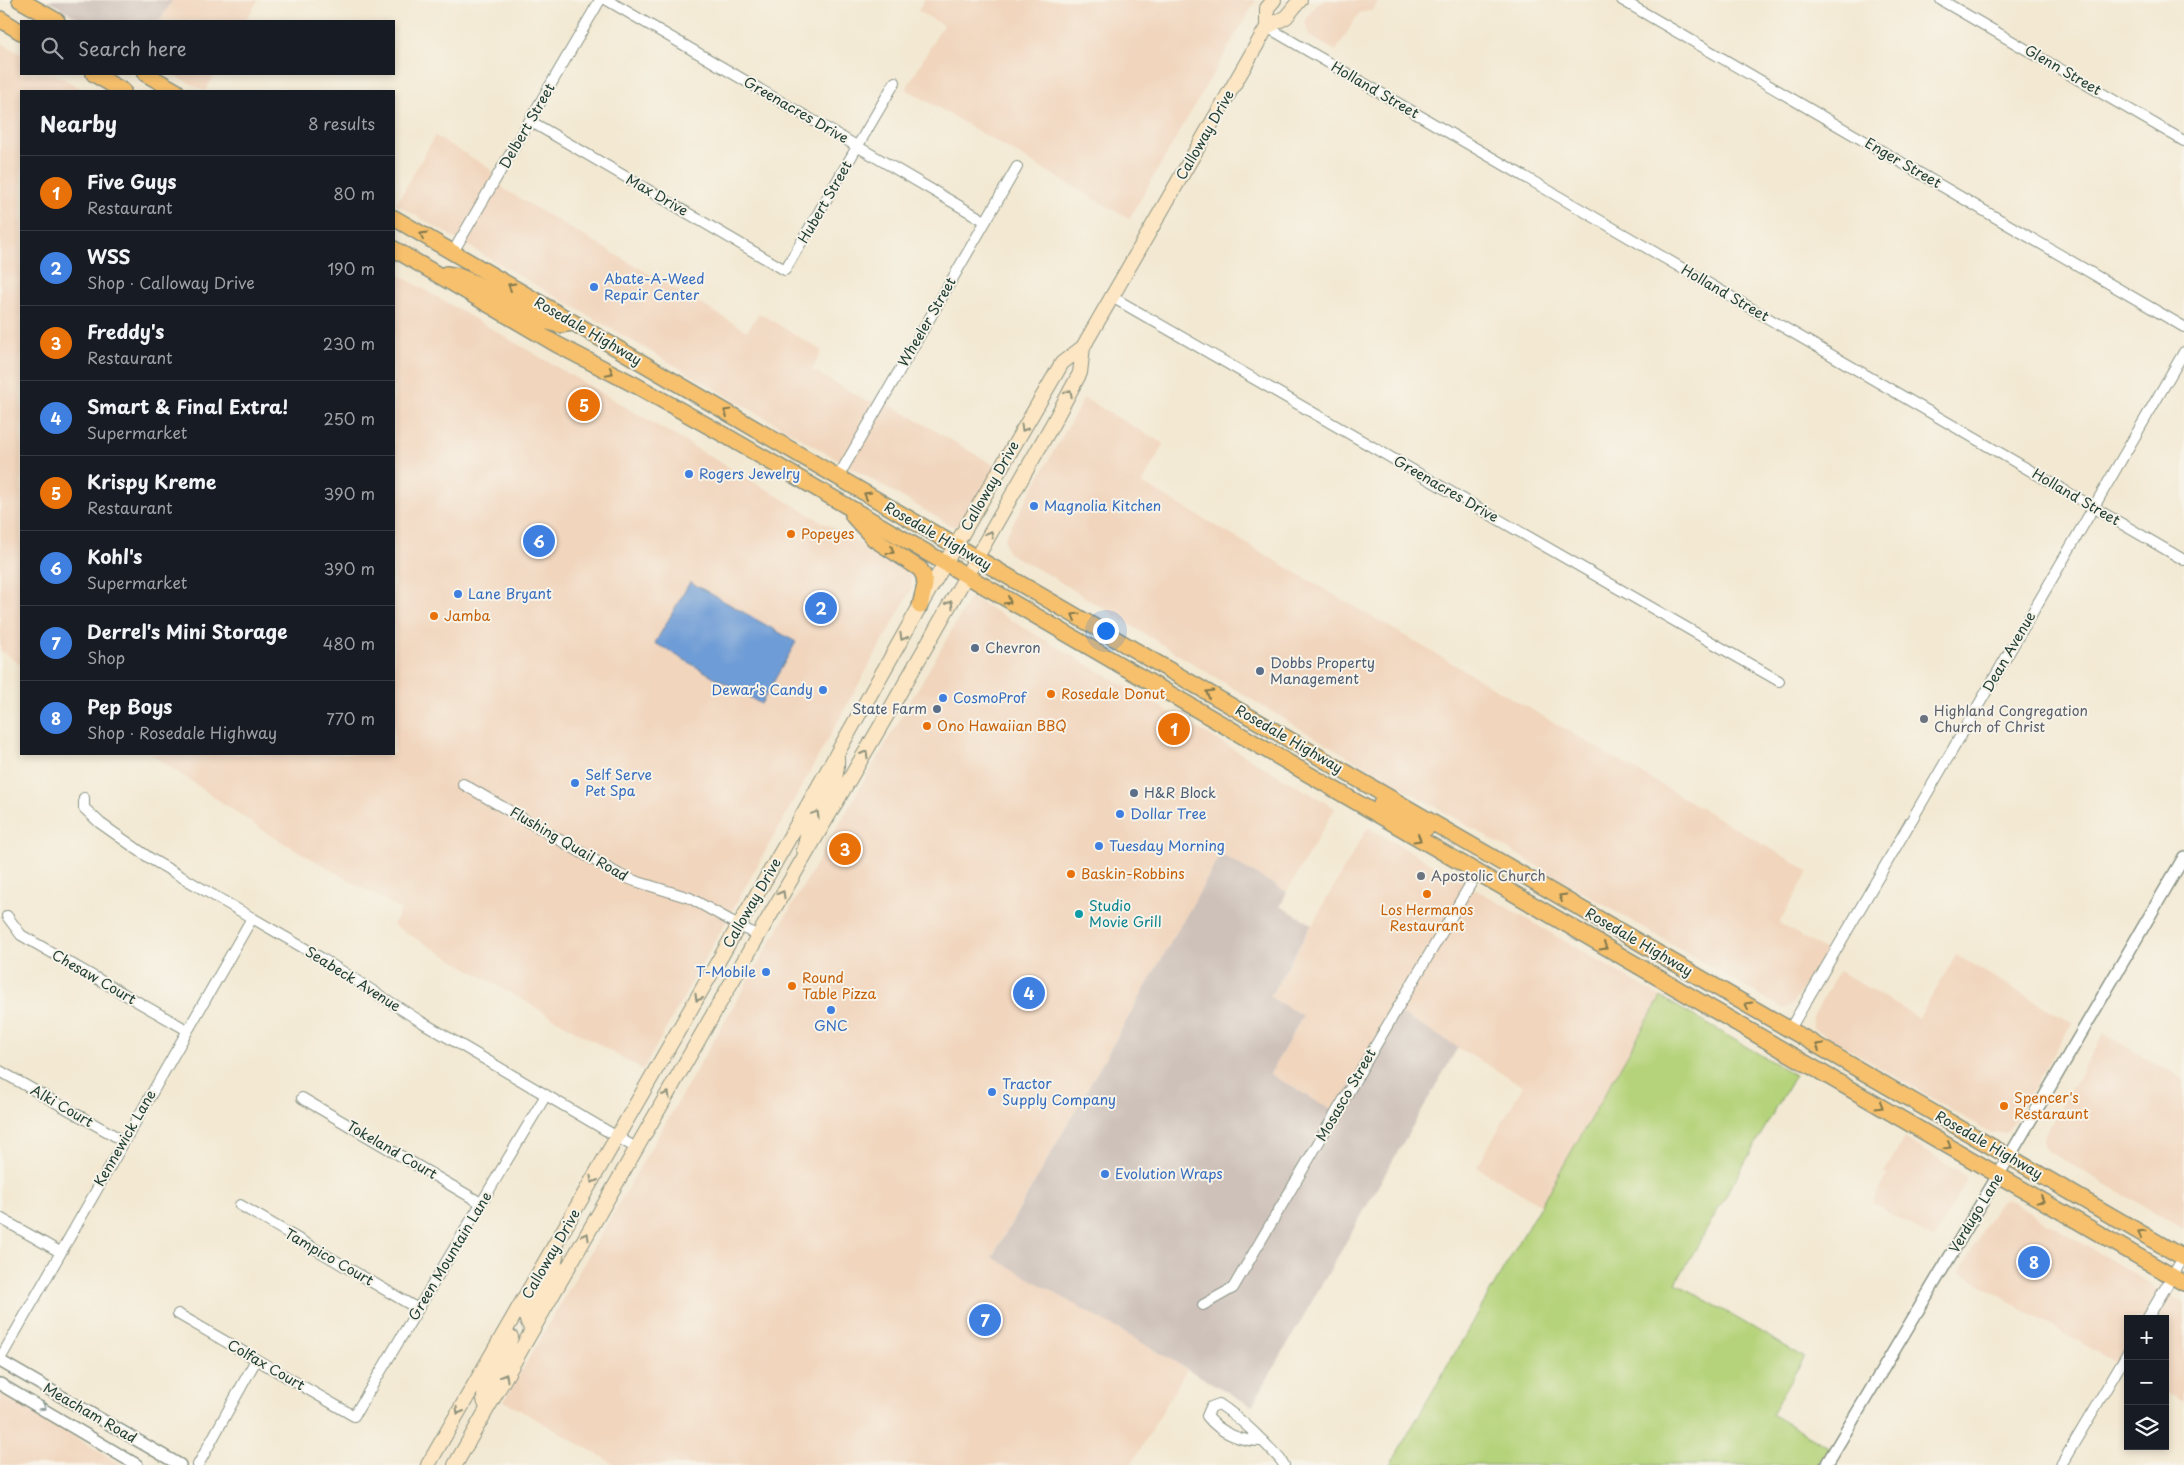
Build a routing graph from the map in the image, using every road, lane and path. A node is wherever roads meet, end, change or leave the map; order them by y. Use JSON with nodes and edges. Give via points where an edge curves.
{"nodes":[{"id":1,"x":20,"y":0,"type":"edge"},
{"id":2,"x":600,"y":0,"type":"edge"},
{"id":3,"x":606,"y":0,"type":"edge"},
{"id":4,"x":1274,"y":0,"type":"edge"},
{"id":5,"x":1300,"y":0,"type":"edge"},
{"id":6,"x":1622,"y":0,"type":"edge"},
{"id":7,"x":1941,"y":0,"type":"edge"},
{"id":8,"x":0,"y":19,"type":"edge"},
{"id":9,"x":55,"y":20,"type":"edge"},
{"id":10,"x":1266,"y":27,"type":"junction"},
{"id":11,"x":20,"y":31,"type":"edge"},
{"id":12,"x":96,"y":75,"type":"edge"},
{"id":13,"x":148,"y":75,"type":"edge"},
{"id":14,"x":894,"y":82,"type":"dead end"},
{"id":15,"x":122,"y":90,"type":"edge"},
{"id":16,"x":174,"y":90,"type":"edge"},
{"id":17,"x":530,"y":121,"type":"junction"},
{"id":18,"x":2184,"y":141,"type":"edge"},
{"id":19,"x":858,"y":146,"type":"junction"},
{"id":20,"x":1017,"y":167,"type":"dead end"},
{"id":21,"x":395,"y":219,"type":"edge"},
{"id":22,"x":985,"y":221,"type":"junction"},
{"id":23,"x":395,"y":250,"type":"edge"},
{"id":24,"x":453,"y":252,"type":"junction"},
{"id":25,"x":785,"y":270,"type":"joint"},
{"id":26,"x":432,"y":272,"type":"junction"},
{"id":27,"x":1112,"y":297,"type":"junction"},
{"id":28,"x":574,"y":323,"type":"junction"},
{"id":29,"x":2184,"y":326,"type":"edge"},
{"id":30,"x":1083,"y":347,"type":"junction"},
{"id":31,"x":2184,"y":352,"type":"edge"},
{"id":32,"x":838,"y":478,"type":"junction"},
{"id":33,"x":828,"y":496,"type":"junction"},
{"id":34,"x":2094,"y":507,"type":"junction"},
{"id":35,"x":955,"y":546,"type":"junction"},
{"id":36,"x":976,"y":558,"type":"junction"},
{"id":37,"x":2184,"y":560,"type":"edge"},
{"id":38,"x":944,"y":564,"type":"junction"},
{"id":39,"x":966,"y":577,"type":"junction"},
{"id":40,"x":920,"y":606,"type":"junction"},
{"id":41,"x":1779,"y":681,"type":"dead end"},
{"id":42,"x":1190,"y":706,"type":"junction"},
{"id":43,"x":1289,"y":739,"type":"junction"},
{"id":44,"x":836,"y":756,"type":"junction"},
{"id":45,"x":1282,"y":759,"type":"junction"},
{"id":46,"x":463,"y":784,"type":"dead end"},
{"id":47,"x":84,"y":798,"type":"dead end"},
{"id":48,"x":1473,"y":846,"type":"junction"},
{"id":49,"x":2184,"y":857,"type":"edge"},
{"id":50,"x":802,"y":860,"type":"junction"},
{"id":51,"x":1477,"y":873,"type":"junction"},
{"id":52,"x":7,"y":916,"type":"dead end"},
{"id":53,"x":252,"y":918,"type":"junction"},
{"id":54,"x":740,"y":925,"type":"junction"},
{"id":55,"x":758,"y":936,"type":"junction"},
{"id":56,"x":1639,"y":967,"type":"junction"},
{"id":57,"x":1790,"y":1029,"type":"junction"},
{"id":58,"x":187,"y":1030,"type":"junction"},
{"id":59,"x":1816,"y":1069,"type":"junction"},
{"id":60,"x":0,"y":1071,"type":"edge"},
{"id":61,"x":546,"y":1095,"type":"junction"},
{"id":62,"x":1902,"y":1095,"type":"junction"},
{"id":63,"x":302,"y":1098,"type":"dead end"},
{"id":64,"x":618,"y":1138,"type":"junction"},
{"id":65,"x":124,"y":1141,"type":"junction"},
{"id":66,"x":636,"y":1148,"type":"junction"},
{"id":67,"x":2009,"y":1157,"type":"junction"},
{"id":68,"x":1998,"y":1175,"type":"junction"},
{"id":69,"x":482,"y":1203,"type":"junction"},
{"id":70,"x":240,"y":1205,"type":"dead end"},
{"id":71,"x":0,"y":1218,"type":"edge"},
{"id":72,"x":559,"y":1239,"type":"junction"},
{"id":73,"x":60,"y":1252,"type":"junction"},
{"id":74,"x":2184,"y":1258,"type":"edge"},
{"id":75,"x":2178,"y":1280,"type":"edge"},
{"id":76,"x":1203,"y":1304,"type":"dead end"},
{"id":77,"x":418,"y":1309,"type":"junction"},
{"id":78,"x":178,"y":1314,"type":"dead end"},
{"id":79,"x":2150,"y":1315,"type":"edge"},
{"id":80,"x":515,"y":1317,"type":"junction"},
{"id":81,"x":531,"y":1330,"type":"junction"},
{"id":82,"x":2124,"y":1359,"type":"edge"},
{"id":83,"x":0,"y":1360,"type":"edge"},
{"id":84,"x":256,"y":1360,"type":"junction"},
{"id":85,"x":0,"y":1384,"type":"edge"},
{"id":86,"x":487,"y":1408,"type":"junction"},
{"id":87,"x":354,"y":1416,"type":"joint"},
{"id":88,"x":1263,"y":1441,"type":"junction"},
{"id":89,"x":137,"y":1465,"type":"edge"},
{"id":90,"x":180,"y":1465,"type":"edge"},
{"id":91,"x":198,"y":1465,"type":"edge"},
{"id":92,"x":428,"y":1465,"type":"edge"},
{"id":93,"x":455,"y":1465,"type":"edge"},
{"id":94,"x":1284,"y":1465,"type":"edge"},
{"id":95,"x":1826,"y":1465,"type":"edge"},
{"id":96,"x":2061,"y":1465,"type":"edge"}],
"edges":[{"from":1,"to":9,"type":"main road"},
{"from":2,"to":17,"type":"street","name":"Delbert Street"},
{"from":3,"to":19,"type":"street","name":"Greenacres Drive"},
{"from":4,"to":10,"type":"main road","name":"Calloway Drive","via":[[1268,8]]},
{"from":5,"to":10,"type":"main road","via":[[1286,17]]},
{"from":6,"to":29,"type":"street","name":"Enger Street"},
{"from":7,"to":18,"type":"street","name":"Glenn Street"},
{"from":8,"to":11,"type":"main road"},
{"from":10,"to":27,"type":"main road","name":"Calloway Drive"},
{"from":10,"to":34,"type":"street","name":"Holland Street"},
{"from":12,"to":15,"type":"main road"},
{"from":13,"to":16,"type":"main road"},
{"from":14,"to":19,"type":"street","name":"Hubert Street"},
{"from":17,"to":24,"type":"street","name":"Delbert Street"},
{"from":17,"to":25,"type":"street","name":"Max Drive"},
{"from":19,"to":22,"type":"street","name":"Greenacres Drive"},
{"from":19,"to":25,"type":"street","name":"Hubert Street"},
{"from":20,"to":22,"type":"street","name":"Wheeler Street"},
{"from":24,"to":21,"type":"main road","name":"Rosedale Highway","one_way":true},
{"from":22,"to":32,"type":"street","name":"Wheeler Street"},
{"from":23,"to":26,"type":"main road","name":"Rosedale Highway"},
{"from":28,"to":24,"type":"main road","name":"Rosedale Highway","one_way":true},
{"from":26,"to":28,"type":"main road","via":[[458,276],[478,284],[546,321],[559,325]]},
{"from":26,"to":33,"type":"main road","name":"Rosedale Highway","one_way":true},
{"from":27,"to":30,"type":"main road","name":"Calloway Drive"},
{"from":27,"to":41,"type":"street","name":"Greenacres Drive"},
{"from":32,"to":28,"type":"main road","name":"Rosedale Highway","one_way":true},
{"from":30,"to":35,"type":"main road","name":"Calloway Drive","one_way":true,"via":[[1062,363]]},
{"from":36,"to":30,"type":"main road","name":"Calloway Drive","one_way":true,"via":[[1080,373]]},
{"from":31,"to":34,"type":"street","name":"Dean Avenue"},
{"from":35,"to":32,"type":"main road","name":"Rosedale Highway","one_way":true},
{"from":33,"to":38,"type":"main road","name":"Rosedale Highway"},
{"from":33,"to":40,"type":"main road","one_way":true,"via":[[874,539],[920,568],[925,585]]},
{"from":34,"to":37,"type":"street","name":"Holland Street"},
{"from":34,"to":57,"type":"street","name":"Dean Avenue"},
{"from":35,"to":36,"type":"main road","name":"Rosedale Highway"},
{"from":35,"to":38,"type":"main road","name":"Calloway Drive"},
{"from":36,"to":39,"type":"main road","name":"Calloway Drive"},
{"from":43,"to":36,"type":"main road","name":"Rosedale Highway","one_way":true},
{"from":38,"to":39,"type":"main road","name":"Rosedale Highway"},
{"from":38,"to":40,"type":"main road","name":"Calloway Drive"},
{"from":39,"to":42,"type":"main road","name":"Rosedale Highway","one_way":true},
{"from":50,"to":39,"type":"main road","name":"Calloway Drive","one_way":true},
{"from":40,"to":44,"type":"main road","name":"Calloway Drive","one_way":true},
{"from":42,"to":43,"type":"main road","via":[[1221,715],[1274,744],[1280,745]]},
{"from":42,"to":45,"type":"main road","name":"Rosedale Highway"},
{"from":43,"to":48,"type":"main road","name":"Rosedale Highway"},
{"from":50,"to":44,"type":"main road","one_way":true,"via":[[809,825],[835,781],[838,771]]},
{"from":44,"to":54,"type":"main road","name":"Calloway Drive"},
{"from":45,"to":48,"type":"main road","via":[[1300,758],[1408,820]]},
{"from":45,"to":51,"type":"main road","name":"Rosedale Highway","one_way":true},
{"from":46,"to":54,"type":"street","name":"Flushing Quail Road","via":[[620,875],[690,898]]},
{"from":47,"to":53,"type":"street","name":"Seabeck Avenue","via":[[84,808],[125,842]]},
{"from":57,"to":48,"type":"main road","name":"Rosedale Highway","one_way":true},
{"from":49,"to":67,"type":"street","name":"Verdugo Lane"},
{"from":55,"to":50,"type":"main road","name":"Calloway Drive","one_way":true},
{"from":51,"to":56,"type":"main road","name":"Rosedale Highway","one_way":true},
{"from":51,"to":76,"type":"street","name":"Mosasco Street","via":[[1233,1288]]},
{"from":52,"to":58,"type":"street","name":"Chesaw Court","via":[[21,934]]},
{"from":53,"to":58,"type":"street","name":"Kennewick Lane"},
{"from":53,"to":61,"type":"street","name":"Seabeck Avenue"},
{"from":54,"to":55,"type":"street","name":"Flushing Quail Road"},
{"from":54,"to":64,"type":"main road","name":"Calloway Drive","one_way":true},
{"from":66,"to":55,"type":"main road","name":"Calloway Drive","one_way":true},
{"from":56,"to":57,"type":"main road","via":[[1677,978],[1770,1032],[1784,1034]]},
{"from":56,"to":59,"type":"main road","name":"Rosedale Highway"},
{"from":62,"to":57,"type":"main road","name":"Rosedale Highway","one_way":true},
{"from":58,"to":65,"type":"street","name":"Kennewick Lane"},
{"from":59,"to":62,"type":"main road","via":[[1820,1064],[1826,1064],[1873,1090]]},
{"from":59,"to":68,"type":"main road","name":"Rosedale Highway","one_way":true},
{"from":60,"to":65,"type":"street","name":"Alki Court"},
{"from":61,"to":64,"type":"street","name":"Seabeck Avenue"},
{"from":61,"to":69,"type":"street","name":"Green Mountain Lane"},
{"from":62,"to":67,"type":"main road","name":"Rosedale Highway"},
{"from":63,"to":69,"type":"street","name":"Tokeland Court"},
{"from":64,"to":66,"type":"street","name":"Seabeck Avenue"},
{"from":64,"to":72,"type":"main road","name":"Calloway Drive","one_way":true},
{"from":65,"to":73,"type":"street","name":"Kennewick Lane"},
{"from":81,"to":66,"type":"main road","name":"Calloway Drive","one_way":true},
{"from":67,"to":68,"type":"street","name":"Verdugo Lane"},
{"from":74,"to":67,"type":"main road","name":"Rosedale Highway","one_way":true},
{"from":68,"to":75,"type":"main road","name":"Rosedale Highway","one_way":true},
{"from":68,"to":95,"type":"street","name":"Verdugo Lane"},
{"from":69,"to":77,"type":"street","name":"Green Mountain Lane"},
{"from":70,"to":77,"type":"street","name":"Tampico Court"},
{"from":71,"to":73,"type":"street"},
{"from":72,"to":80,"type":"main road","name":"Calloway Drive"},
{"from":72,"to":81,"type":"main road","via":[[554,1268],[528,1320]]},
{"from":73,"to":83,"type":"street","name":"Kennewick Lane"},
{"from":74,"to":75,"type":"street"},
{"from":75,"to":79,"type":"street"},
{"from":77,"to":87,"type":"street","name":"Green Mountain Lane"},
{"from":78,"to":84,"type":"street","name":"Colfax Court"},
{"from":80,"to":86,"type":"main road","via":[[508,1346],[487,1385],[483,1398]]},
{"from":80,"to":92,"type":"main road","name":"Calloway Drive","one_way":true},
{"from":86,"to":81,"type":"main road","name":"Calloway Drive","one_way":true},
{"from":82,"to":96,"type":"street"},
{"from":83,"to":90,"type":"street","name":"Meacham Road"},
{"from":84,"to":87,"type":"street","name":"Colfax Court"},
{"from":84,"to":91,"type":"street"},
{"from":85,"to":89,"type":"street","name":"Meacham Road","one_way":true},
{"from":86,"to":93,"type":"main road","name":"Calloway Drive"},
{"from":88,"to":88,"type":"street","via":[[1226,1408],[1219,1404],[1210,1407],[1207,1416],[1212,1423],[1234,1437],[1249,1442]]},
{"from":88,"to":94,"type":"street"}]}
